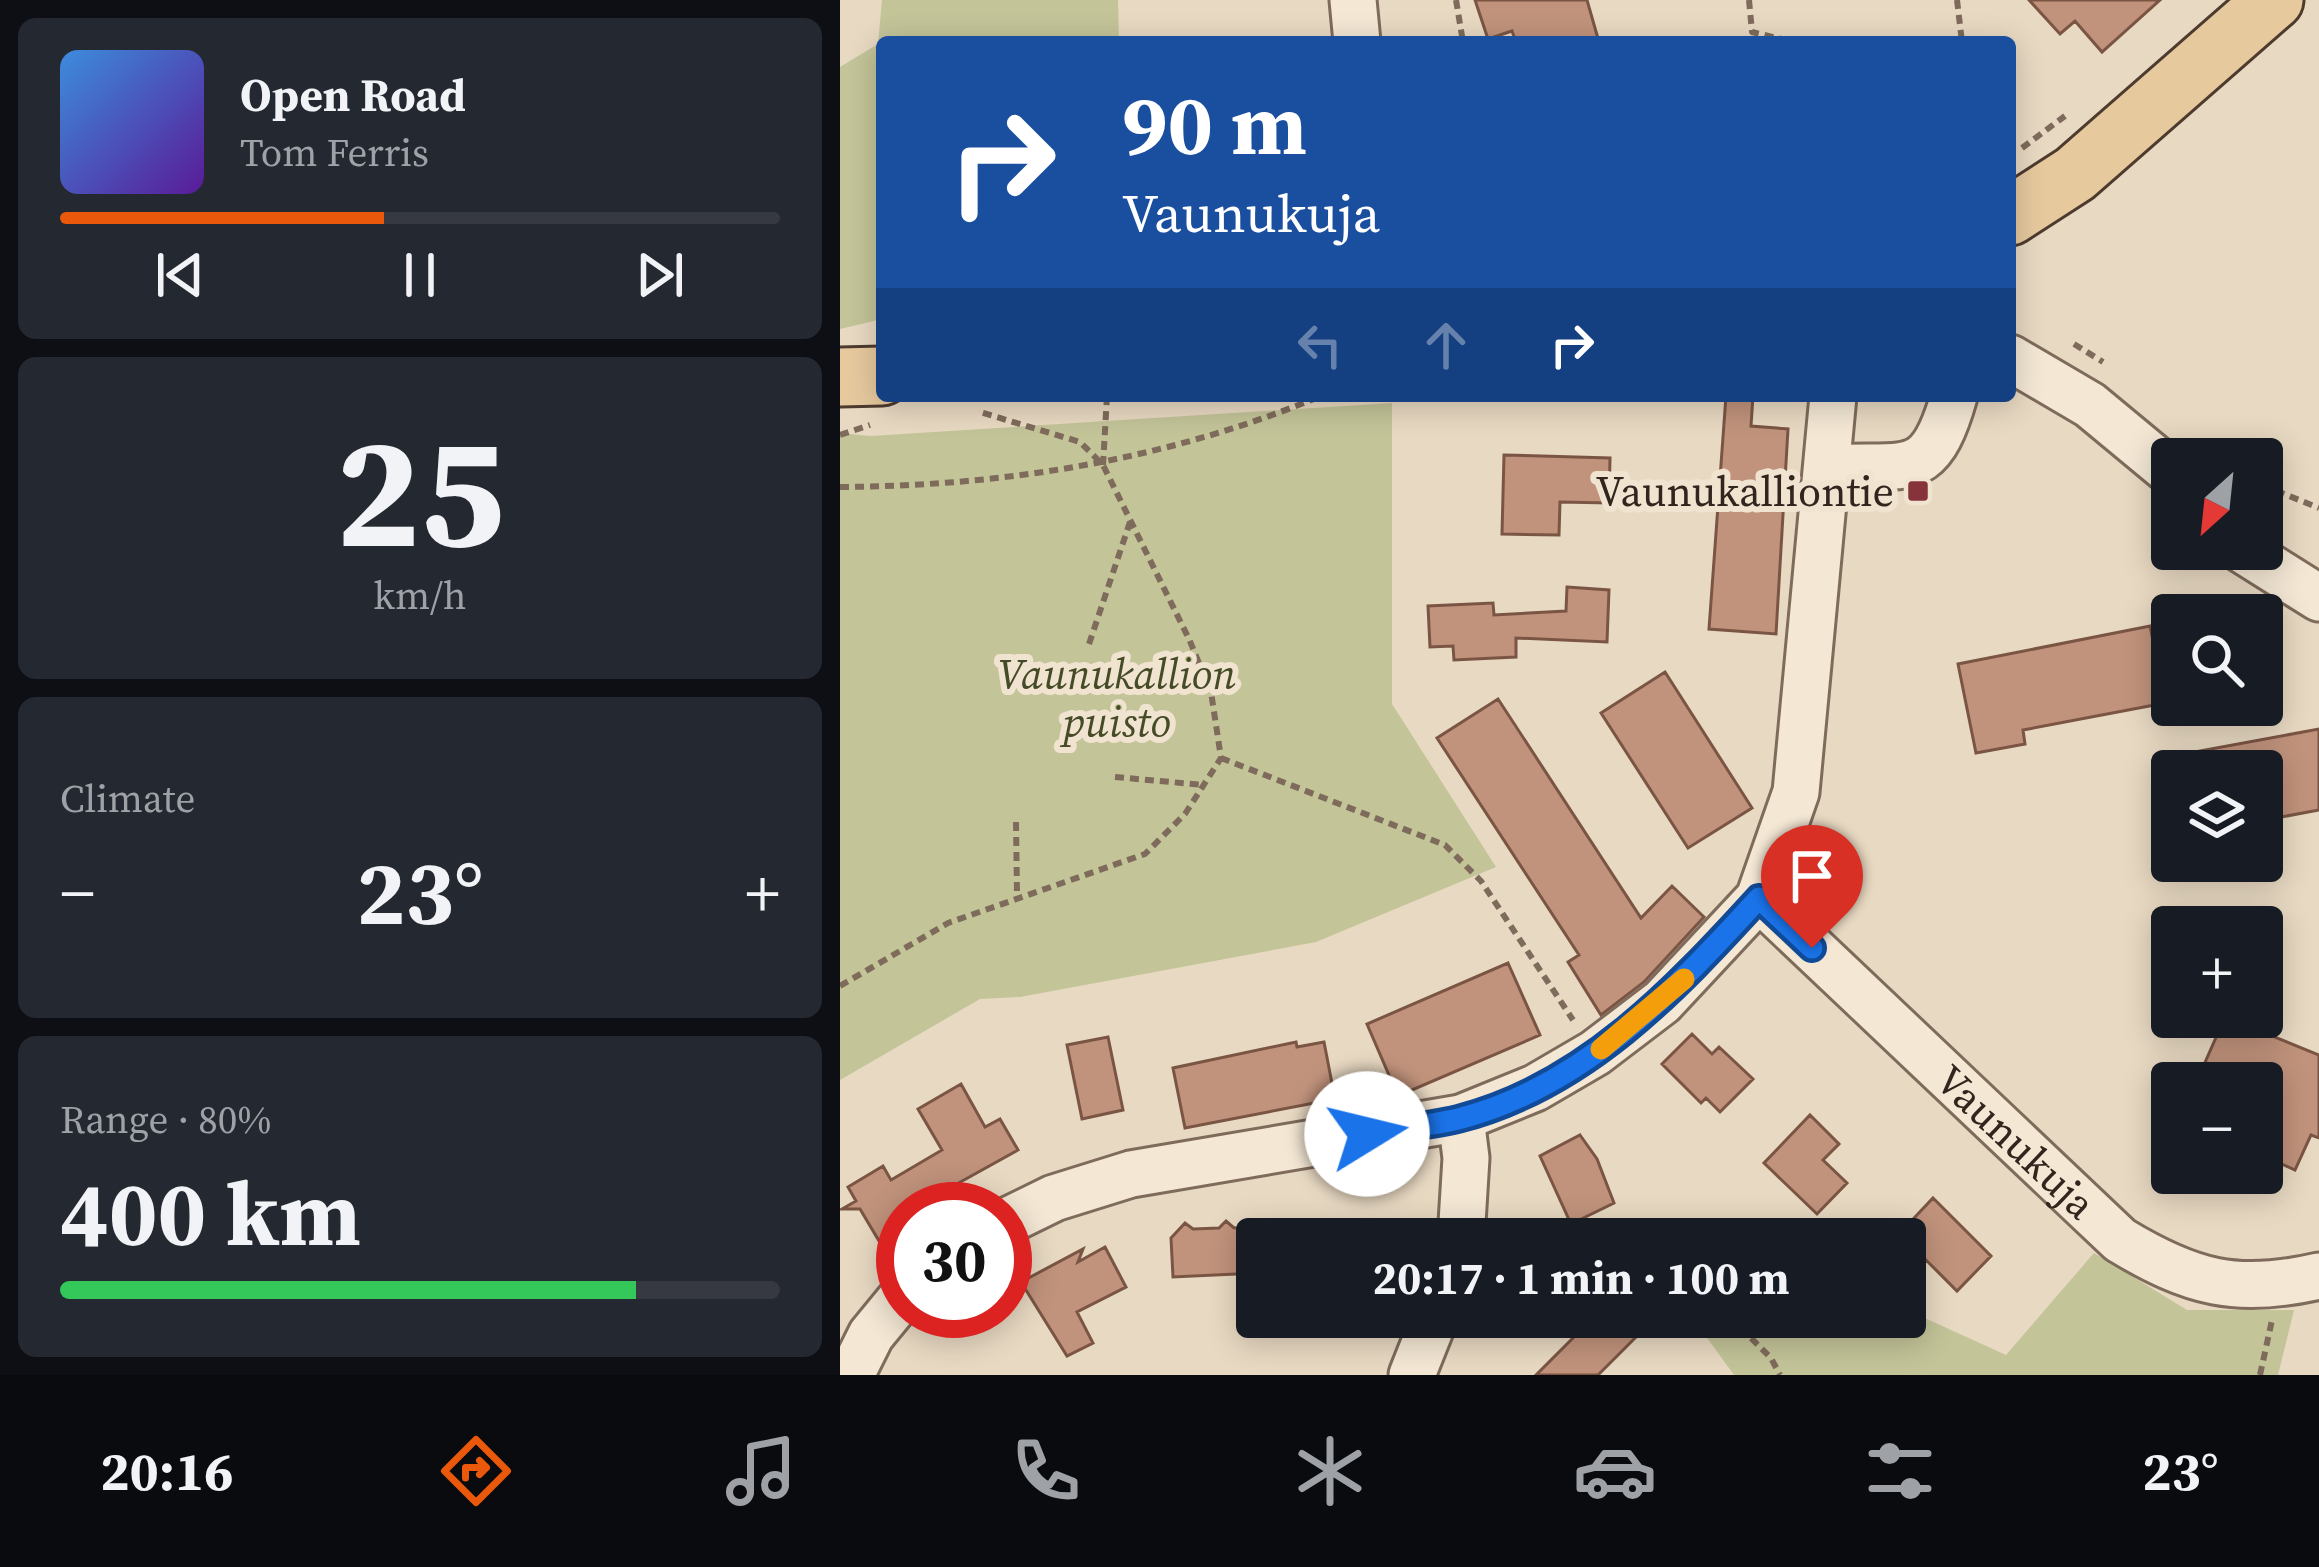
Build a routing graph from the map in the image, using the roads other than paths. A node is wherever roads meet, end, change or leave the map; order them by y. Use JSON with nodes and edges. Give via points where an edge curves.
{"nodes":[{"id":1,"x":1353,"y":0,"type":"edge"},
{"id":2,"x":2274,"y":0,"type":"edge"},
{"id":3,"x":1356,"y":36,"type":"edge"},
{"id":4,"x":2016,"y":212,"type":"edge"},
{"id":5,"x":2016,"y":362,"type":"edge"},
{"id":6,"x":876,"y":376,"type":"edge"},
{"id":7,"x":840,"y":377,"type":"edge"},
{"id":8,"x":1833,"y":402,"type":"edge"},
{"id":9,"x":1952,"y":402,"type":"edge"},
{"id":10,"x":2151,"y":456,"type":"edge"},
{"id":11,"x":1830,"y":468,"type":"junction"},
{"id":12,"x":2274,"y":570,"type":"edge"},
{"id":13,"x":2319,"y":598,"type":"edge"},
{"id":14,"x":1759,"y":898,"type":"junction"},
{"id":15,"x":1461,"y":1118,"type":"junction"},
{"id":16,"x":1032,"y":1209,"type":"edge"},
{"id":17,"x":1462,"y":1218,"type":"edge"},
{"id":18,"x":2297,"y":1281,"type":"edge"},
{"id":19,"x":876,"y":1329,"type":"edge"},
{"id":20,"x":1427,"y":1338,"type":"edge"},
{"id":21,"x":850,"y":1375,"type":"edge"},
{"id":22,"x":1412,"y":1375,"type":"edge"}],
"edges":[{"from":1,"to":3,"type":"street"},
{"from":2,"to":4,"type":"main road","via":[[2075,175]]},
{"from":5,"to":10,"type":"street","via":[[2090,405]]},
{"from":6,"to":7,"type":"main road"},
{"from":8,"to":11,"type":"street"},
{"from":9,"to":11,"type":"street","via":[[1934,452],[1917,464]]},
{"from":11,"to":14,"type":"street","via":[[1803,758]]},
{"from":12,"to":13,"type":"street"},
{"from":14,"to":15,"type":"street","via":[[1662,1001],[1595,1053]]},
{"from":14,"to":18,"type":"street","name":"Vaunukuja","via":[[2120,1240],[2222,1286]]},
{"from":15,"to":16,"type":"street","via":[[1131,1174]]},
{"from":15,"to":17,"type":"street"},
{"from":19,"to":21,"type":"street"},
{"from":20,"to":22,"type":"street"}]}
